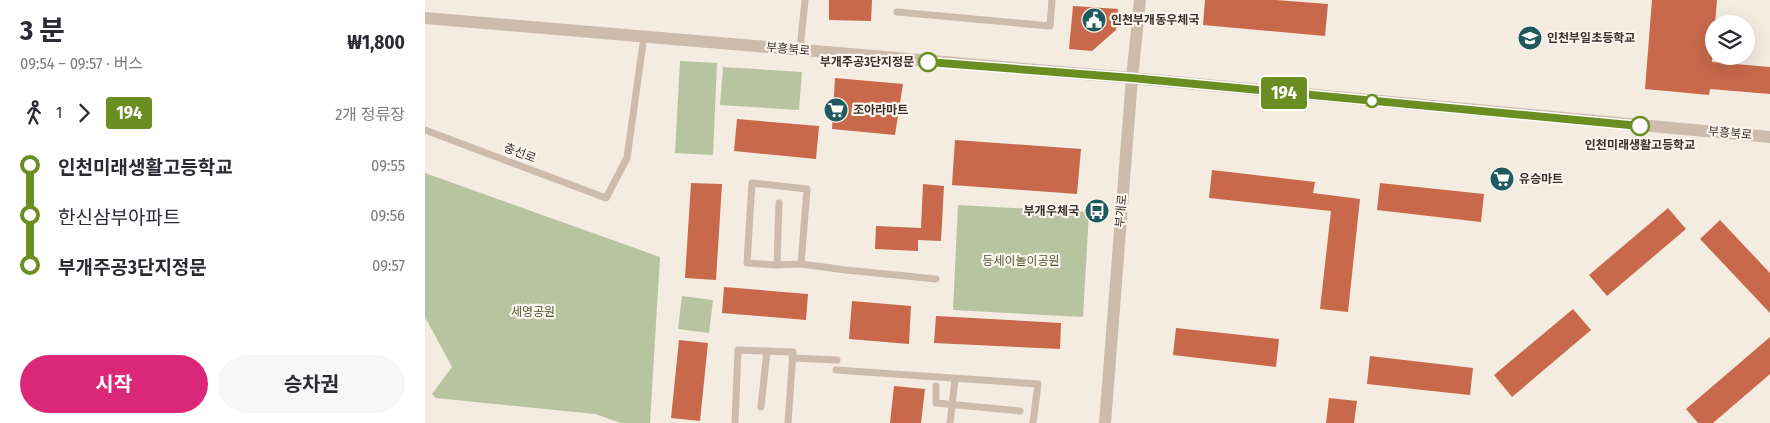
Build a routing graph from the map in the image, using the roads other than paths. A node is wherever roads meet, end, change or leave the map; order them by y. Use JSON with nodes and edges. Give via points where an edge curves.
{"nodes":[{"id":1,"x":805,"y":0,"type":"edge"},
{"id":2,"x":1052,"y":0,"type":"edge"},
{"id":3,"x":1140,"y":0,"type":"edge"},
{"id":4,"x":897,"y":12,"type":"dead end"},
{"id":5,"x":425,"y":18,"type":"edge"},
{"id":6,"x":643,"y":36,"type":"junction"},
{"id":7,"x":800,"y":50,"type":"junction"},
{"id":8,"x":1132,"y":78,"type":"junction"},
{"id":9,"x":425,"y":130,"type":"edge"},
{"id":10,"x":1770,"y":137,"type":"edge"},
{"id":11,"x":779,"y":203,"type":"dead end"},
{"id":12,"x":801,"y":264,"type":"junction"},
{"id":13,"x":777,"y":266,"type":"junction"},
{"id":14,"x":936,"y":279,"type":"dead end"},
{"id":15,"x":767,"y":350,"type":"junction"},
{"id":16,"x":792,"y":358,"type":"junction"},
{"id":17,"x":837,"y":360,"type":"dead end"},
{"id":18,"x":836,"y":370,"type":"dead end"},
{"id":19,"x":955,"y":379,"type":"junction"},
{"id":20,"x":936,"y":386,"type":"dead end"},
{"id":21,"x":952,"y":405,"type":"junction"},
{"id":22,"x":761,"y":407,"type":"dead end"},
{"id":23,"x":1020,"y":410,"type":"dead end"},
{"id":24,"x":735,"y":423,"type":"edge"},
{"id":25,"x":788,"y":423,"type":"edge"},
{"id":26,"x":950,"y":423,"type":"edge"},
{"id":27,"x":1033,"y":423,"type":"edge"},
{"id":28,"x":1105,"y":423,"type":"edge"}],
"edges":[{"from":1,"to":7,"type":"lane"},
{"from":2,"to":4,"type":"lane","via":[[1050,26]]},
{"from":3,"to":8,"type":"street","name":"부개로"},
{"from":5,"to":6,"type":"street","name":"부흥북로"},
{"from":6,"to":7,"type":"street","name":"부흥북로"},
{"from":6,"to":9,"type":"lane","name":"충선로","via":[[627,158],[606,198]]},
{"from":7,"to":8,"type":"street","name":"부흥북로"},
{"from":8,"to":10,"type":"street","name":"부흥북로"},
{"from":8,"to":28,"type":"street","name":"부개로"},
{"from":11,"to":13,"type":"lane"},
{"from":12,"to":13,"type":"lane"},
{"from":12,"to":13,"type":"lane","via":[[807,189],[752,183],[747,263]]},
{"from":12,"to":14,"type":"lane"},
{"from":15,"to":16,"type":"lane","via":[[793,352]]},
{"from":15,"to":22,"type":"lane"},
{"from":15,"to":24,"type":"lane","via":[[738,350]]},
{"from":16,"to":17,"type":"lane"},
{"from":16,"to":25,"type":"lane"},
{"from":18,"to":19,"type":"lane"},
{"from":19,"to":21,"type":"lane"},
{"from":19,"to":27,"type":"lane","via":[[1038,384]]},
{"from":20,"to":21,"type":"lane","via":[[936,404]]},
{"from":21,"to":23,"type":"lane"},
{"from":21,"to":26,"type":"lane"}]}
